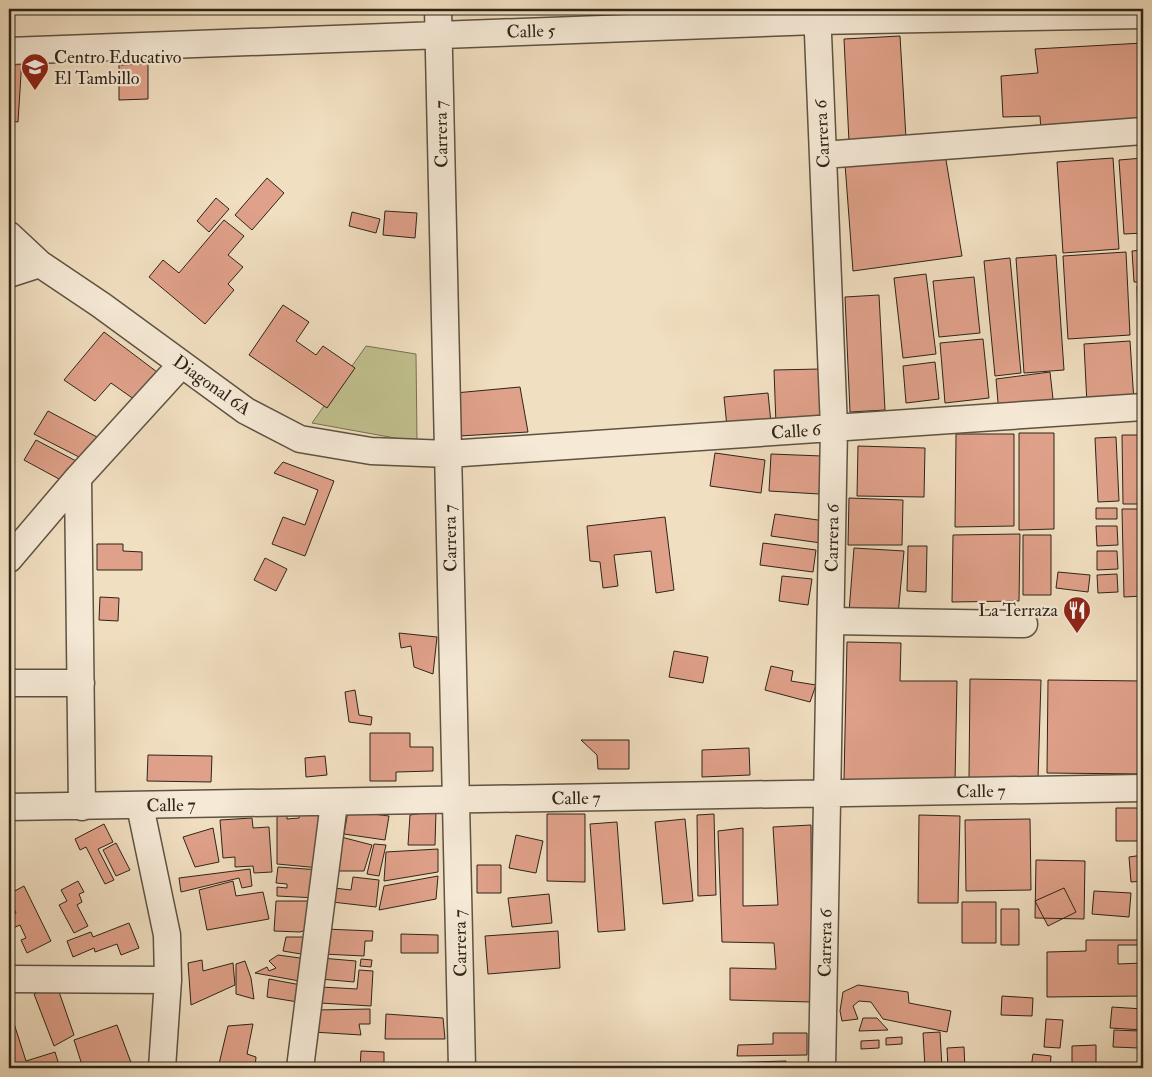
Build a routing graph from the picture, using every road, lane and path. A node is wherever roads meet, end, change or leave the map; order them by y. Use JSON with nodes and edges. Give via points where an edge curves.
{"nodes":[{"id":1,"x":438,"y":9,"type":"edge"},
{"id":2,"x":816,"y":15,"type":"edge"},
{"id":3,"x":1143,"y":15,"type":"edge"},
{"id":4,"x":438,"y":35,"type":"junction"},
{"id":5,"x":9,"y":51,"type":"edge"},
{"id":6,"x":1143,"y":131,"type":"edge"},
{"id":7,"x":823,"y":155,"type":"junction"},
{"id":8,"x":9,"y":235,"type":"edge"},
{"id":9,"x":40,"y":264,"type":"junction"},
{"id":10,"x":9,"y":274,"type":"edge"},
{"id":11,"x":181,"y":365,"type":"junction"},
{"id":12,"x":1143,"y":407,"type":"edge"},
{"id":13,"x":834,"y":428,"type":"junction"},
{"id":14,"x":448,"y":454,"type":"junction"},
{"id":15,"x":78,"y":478,"type":"junction"},
{"id":16,"x":37,"y":526,"type":"junction"},
{"id":17,"x":9,"y":529,"type":"edge"},
{"id":18,"x":9,"y":559,"type":"edge"},
{"id":19,"x":831,"y":621,"type":"junction"},
{"id":20,"x":1024,"y":624,"type":"dead end"},
{"id":21,"x":9,"y":683,"type":"edge"},
{"id":22,"x":81,"y":683,"type":"junction"},
{"id":23,"x":1143,"y":788,"type":"edge"},
{"id":24,"x":828,"y":794,"type":"junction"},
{"id":25,"x":456,"y":800,"type":"junction"},
{"id":26,"x":334,"y":803,"type":"junction"},
{"id":27,"x":140,"y":806,"type":"junction"},
{"id":28,"x":9,"y":807,"type":"edge"},
{"id":29,"x":82,"y":807,"type":"junction"},
{"id":30,"x":9,"y":979,"type":"edge"},
{"id":31,"x":168,"y":980,"type":"junction"},
{"id":32,"x":162,"y":1068,"type":"edge"},
{"id":33,"x":300,"y":1068,"type":"edge"},
{"id":34,"x":462,"y":1068,"type":"edge"},
{"id":35,"x":822,"y":1068,"type":"edge"}],
"edges":[{"from":1,"to":4,"type":"street","name":"Carrera 7"},
{"from":2,"to":3,"type":"street","name":"Calle 5"},
{"from":2,"to":4,"type":"street","name":"Calle 5"},
{"from":2,"to":7,"type":"street","name":"Carrera 6"},
{"from":4,"to":5,"type":"street","name":"Calle 5"},
{"from":4,"to":14,"type":"street","name":"Carrera 7"},
{"from":6,"to":7,"type":"street"},
{"from":7,"to":13,"type":"street","name":"Carrera 6"},
{"from":8,"to":9,"type":"street","name":"Diagonal 6A"},
{"from":9,"to":10,"type":"street"},
{"from":9,"to":11,"type":"street","name":"Diagonal 6A"},
{"from":11,"to":14,"type":"street","name":"Diagonal 6A","via":[[246,411],[300,439],[371,451]]},
{"from":11,"to":15,"type":"street"},
{"from":12,"to":13,"type":"street","name":"Calle 6"},
{"from":13,"to":14,"type":"street","name":"Calle 6"},
{"from":13,"to":19,"type":"street","name":"Carrera 6"},
{"from":14,"to":25,"type":"street","name":"Carrera 7"},
{"from":15,"to":16,"type":"street"},
{"from":15,"to":22,"type":"street"},
{"from":16,"to":17,"type":"street"},
{"from":16,"to":18,"type":"street"},
{"from":19,"to":20,"type":"street"},
{"from":19,"to":24,"type":"street","name":"Carrera 6"},
{"from":21,"to":22,"type":"street"},
{"from":22,"to":29,"type":"street"},
{"from":23,"to":24,"type":"street","name":"Calle 7"},
{"from":24,"to":25,"type":"street","name":"Calle 7"},
{"from":24,"to":35,"type":"street","name":"Carrera 6"},
{"from":25,"to":26,"type":"street","name":"Calle 7"},
{"from":25,"to":34,"type":"street","name":"Carrera 7"},
{"from":26,"to":27,"type":"street","name":"Calle 7"},
{"from":26,"to":33,"type":"street"},
{"from":27,"to":29,"type":"street","name":"Calle 7"},
{"from":27,"to":31,"type":"street","via":[[168,935]]},
{"from":28,"to":29,"type":"street","name":"Calle 7"},
{"from":30,"to":31,"type":"street"},
{"from":31,"to":32,"type":"street"}]}
